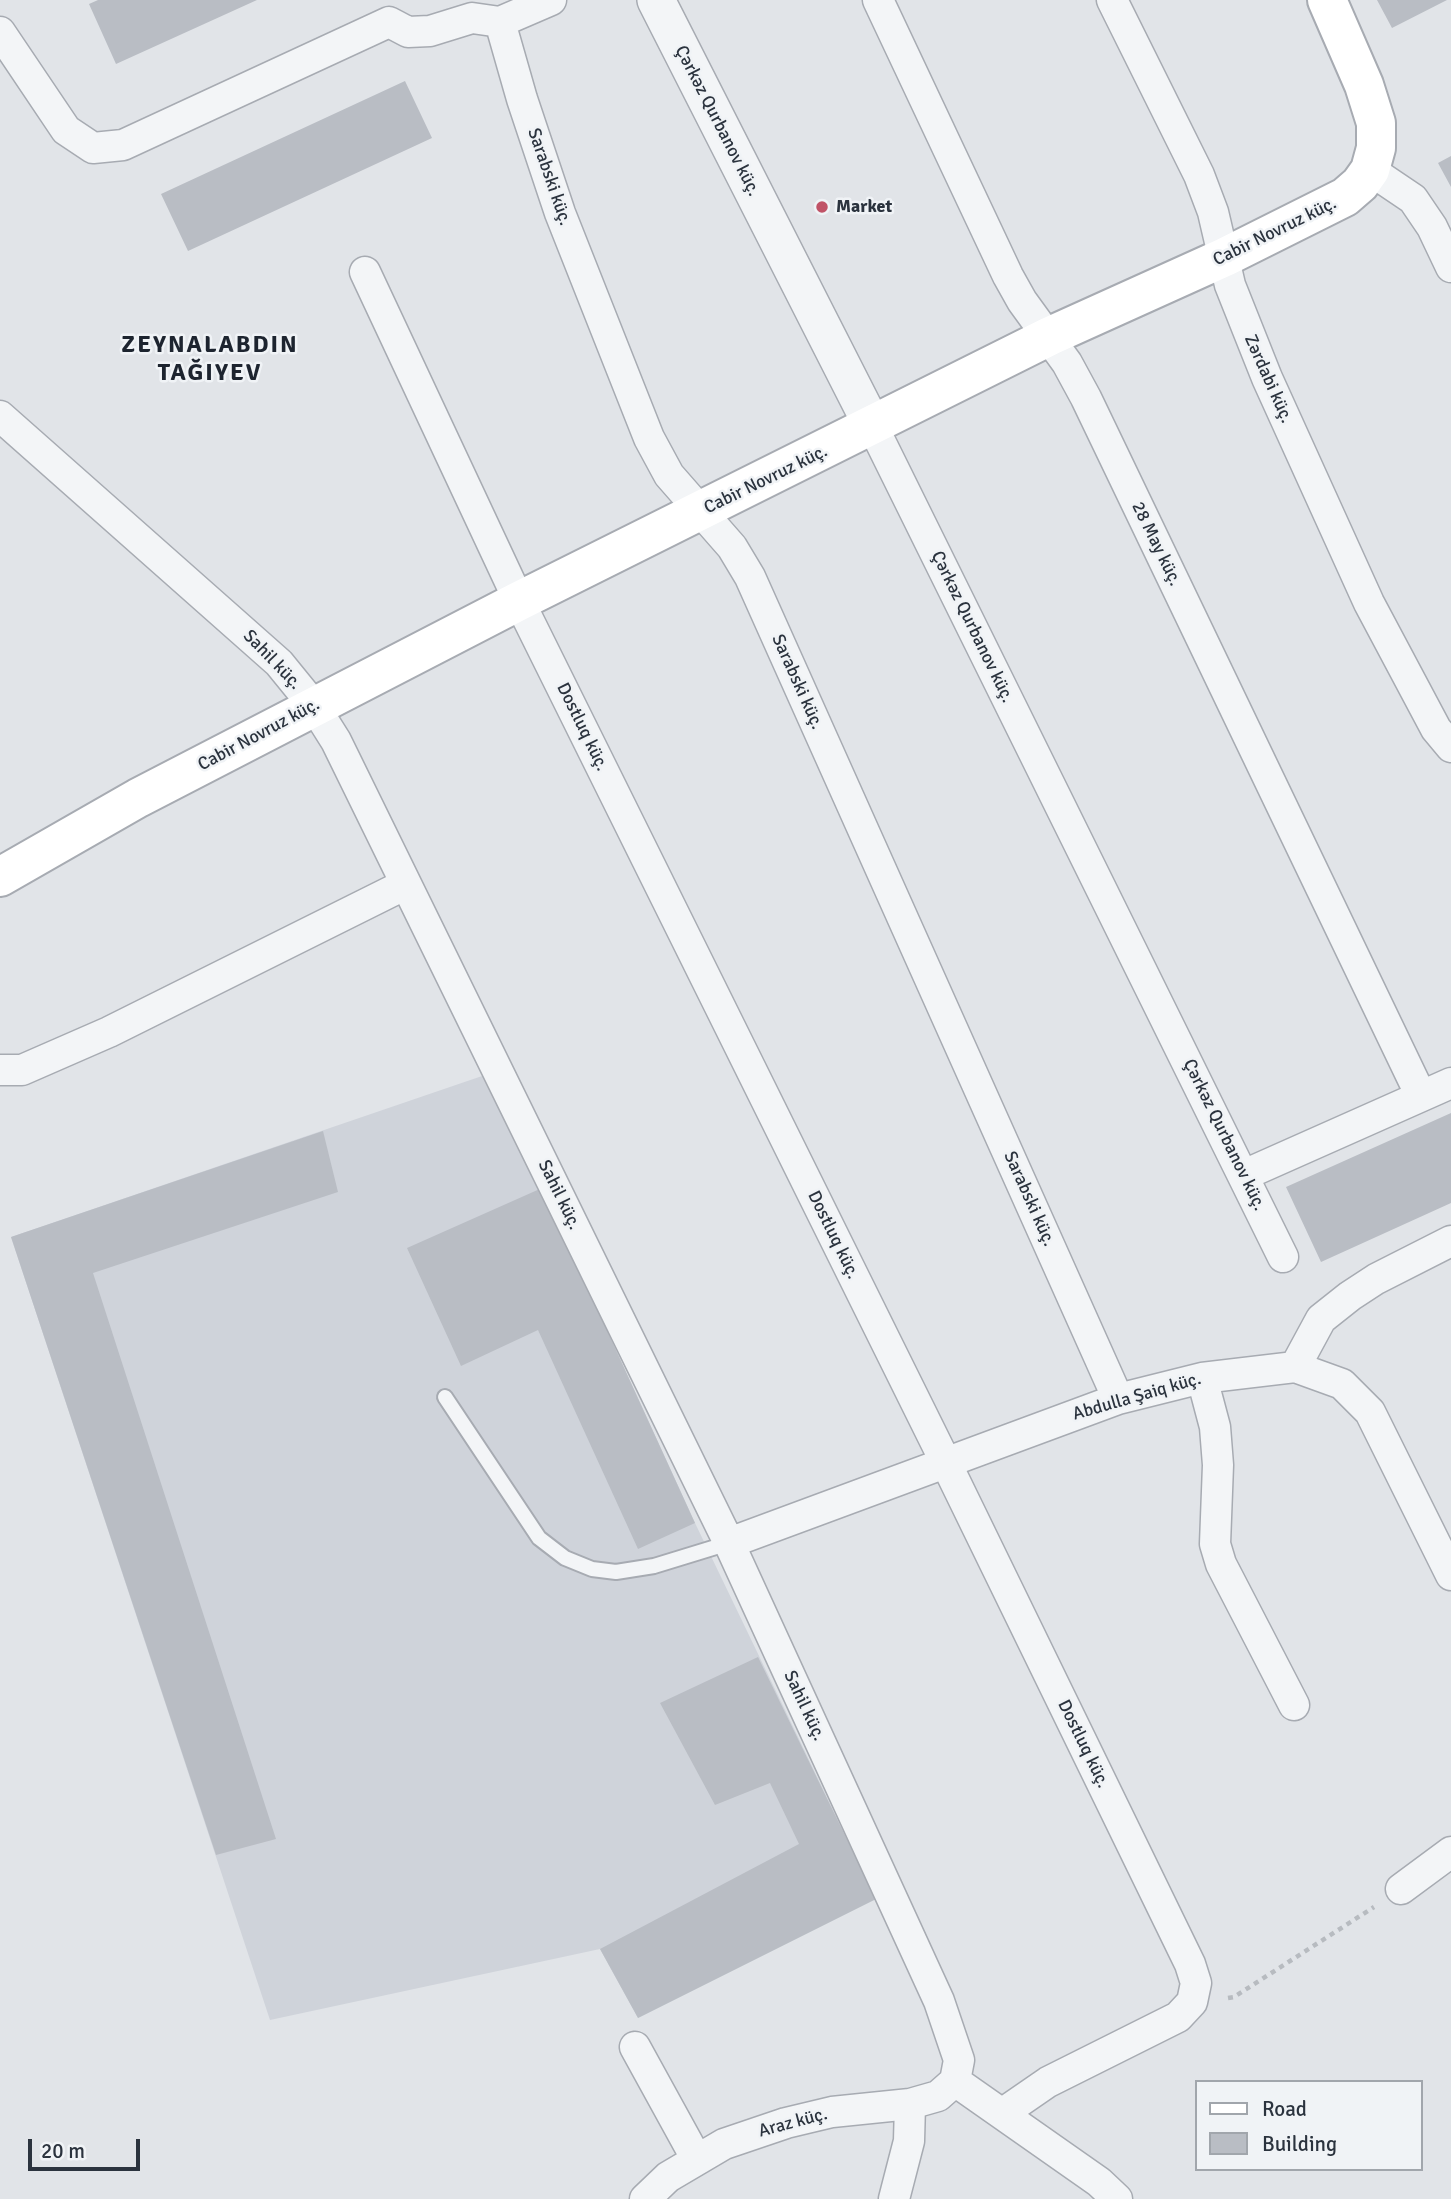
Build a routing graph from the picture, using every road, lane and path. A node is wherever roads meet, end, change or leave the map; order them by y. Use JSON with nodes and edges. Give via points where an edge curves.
{"nodes":[{"id":1,"x":551,"y":0,"type":"edge"},
{"id":2,"x":656,"y":0,"type":"edge"},
{"id":3,"x":878,"y":0,"type":"edge"},
{"id":4,"x":1112,"y":0,"type":"edge"},
{"id":5,"x":1327,"y":0,"type":"edge"},
{"id":6,"x":384,"y":11,"type":"edge"},
{"id":7,"x":500,"y":22,"type":"junction"},
{"id":8,"x":0,"y":32,"type":"edge"},
{"id":9,"x":1370,"y":170,"type":"junction"},
{"id":10,"x":1225,"y":257,"type":"junction"},
{"id":11,"x":1451,"y":267,"type":"edge"},
{"id":12,"x":365,"y":272,"type":"dead end"},
{"id":13,"x":1050,"y":336,"type":"junction"},
{"id":14,"x":0,"y":416,"type":"edge"},
{"id":15,"x":873,"y":427,"type":"junction"},
{"id":16,"x":701,"y":512,"type":"junction"},
{"id":17,"x":519,"y":601,"type":"junction"},
{"id":18,"x":314,"y":706,"type":"junction"},
{"id":19,"x":1451,"y":747,"type":"edge"},
{"id":20,"x":0,"y":877,"type":"edge"},
{"id":21,"x":407,"y":884,"type":"junction"},
{"id":22,"x":0,"y":1070,"type":"edge"},
{"id":23,"x":1451,"y":1083,"type":"edge"},
{"id":24,"x":1420,"y":1096,"type":"junction"},
{"id":25,"x":1244,"y":1175,"type":"junction"},
{"id":26,"x":1451,"y":1241,"type":"edge"},
{"id":27,"x":1283,"y":1256,"type":"dead end"},
{"id":28,"x":1295,"y":1367,"type":"junction"},
{"id":29,"x":1202,"y":1378,"type":"junction"},
{"id":30,"x":445,"y":1397,"type":"dead end"},
{"id":31,"x":1118,"y":1399,"type":"junction"},
{"id":32,"x":946,"y":1463,"type":"junction"},
{"id":33,"x":729,"y":1543,"type":"junction"},
{"id":34,"x":1451,"y":1575,"type":"edge"},
{"id":35,"x":1294,"y":1706,"type":"dead end"},
{"id":36,"x":1451,"y":1852,"type":"edge"},
{"id":37,"x":1401,"y":1889,"type":"joint"},
{"id":38,"x":1192,"y":2002,"type":"junction"},
{"id":39,"x":635,"y":2047,"type":"dead end"},
{"id":40,"x":955,"y":2081,"type":"junction"},
{"id":41,"x":910,"y":2104,"type":"junction"},
{"id":42,"x":1003,"y":2113,"type":"junction"},
{"id":43,"x":696,"y":2158,"type":"junction"},
{"id":44,"x":645,"y":2199,"type":"edge"},
{"id":45,"x":894,"y":2199,"type":"edge"},
{"id":46,"x":1117,"y":2199,"type":"edge"}],
"edges":[{"from":1,"to":7,"type":"street"},
{"from":2,"to":15,"type":"street","name":"Çərkəz Qurbanov küç."},
{"from":3,"to":13,"type":"street","name":"28 May küç.","via":[[1008,276]]},
{"from":4,"to":10,"type":"street","name":"Zərdabi küç.","via":[[1199,175]]},
{"from":5,"to":9,"type":"main road","via":[[1376,123]]},
{"from":6,"to":7,"type":"street","via":[[408,32],[472,18]]},
{"from":6,"to":8,"type":"street","via":[[124,145],[93,148],[66,130]]},
{"from":7,"to":16,"type":"street","name":"Sarabski küç.","via":[[560,212],[649,438],[669,475]]},
{"from":9,"to":10,"type":"main road","name":"Cabir Novruz küç.","via":[[1345,197]]},
{"from":9,"to":11,"type":"street","via":[[1413,199]]},
{"from":10,"to":13,"type":"main road","name":"Cabir Novruz küç."},
{"from":10,"to":19,"type":"street","name":"Zərdabi küç.","via":[[1247,333],[1363,590],[1436,729]]},
{"from":12,"to":17,"type":"street","name":"Dostluq küç."},
{"from":13,"to":15,"type":"main road","name":"Cabir Novruz küç."},
{"from":13,"to":24,"type":"street","name":"28 May küç.","via":[[1086,398]]},
{"from":14,"to":18,"type":"street","name":"Sahil küç.","via":[[250,635]]},
{"from":15,"to":16,"type":"main road","name":"Cabir Novruz küç."},
{"from":15,"to":25,"type":"street","name":"Çərkəz Qurbanov küç."},
{"from":16,"to":17,"type":"main road","name":"Cabir Novruz küç."},
{"from":16,"to":31,"type":"street","name":"Sarabski küç.","via":[[732,547],[750,577]]},
{"from":17,"to":18,"type":"main road","name":"Cabir Novruz küç."},
{"from":17,"to":32,"type":"street","name":"Dostluq küç."},
{"from":18,"to":20,"type":"main road","name":"Cabir Novruz küç."},
{"from":18,"to":21,"type":"street","name":"Sahil küç."},
{"from":21,"to":22,"type":"street","via":[[109,1032],[22,1070]]},
{"from":21,"to":33,"type":"street","name":"Sahil küç."},
{"from":23,"to":24,"type":"street"},
{"from":24,"to":25,"type":"street"},
{"from":25,"to":27,"type":"street","name":"Çərkəz Qurbanov küç."},
{"from":26,"to":28,"type":"street","via":[[1376,1279],[1321,1319]]},
{"from":28,"to":29,"type":"street","name":"Abdulla Şaiq küç."},
{"from":28,"to":34,"type":"street","name":"Abdulla Şaiq küç.","via":[[1342,1384],[1370,1412]]},
{"from":29,"to":31,"type":"street","name":"Abdulla Şaiq küç."},
{"from":29,"to":35,"type":"street","via":[[1215,1427],[1218,1465],[1215,1544]]},
{"from":30,"to":33,"type":"lane","via":[[539,1538],[565,1558],[616,1572],[654,1566]]},
{"from":31,"to":32,"type":"street","name":"Abdulla Şaiq küç."},
{"from":32,"to":33,"type":"street","name":"Abdulla Şaiq küç."},
{"from":32,"to":38,"type":"street","name":"Dostluq küç.","via":[[1190,1964],[1196,1983]]},
{"from":33,"to":40,"type":"street","name":"Sahil küç.","via":[[939,2001],[959,2060]]},
{"from":36,"to":37,"type":"street"},
{"from":37,"to":38,"type":"path","via":[[1234,1997]]},
{"from":38,"to":42,"type":"street","via":[[1178,2017],[1048,2082]]},
{"from":39,"to":43,"type":"street"},
{"from":40,"to":41,"type":"street","name":"Araz küç.","via":[[938,2096]]},
{"from":40,"to":42,"type":"street"},
{"from":41,"to":43,"type":"street","name":"Araz küç.","via":[[832,2112],[786,2123]]},
{"from":41,"to":45,"type":"street","via":[[909,2141]]},
{"from":42,"to":46,"type":"street"},
{"from":43,"to":44,"type":"street","name":"Araz küç."}]}
